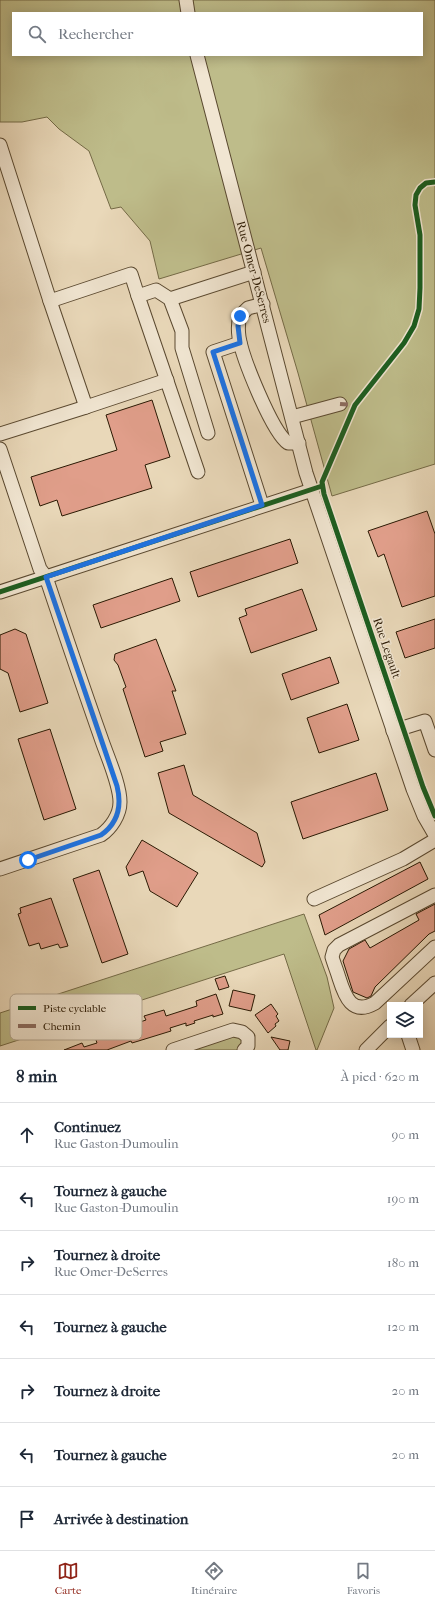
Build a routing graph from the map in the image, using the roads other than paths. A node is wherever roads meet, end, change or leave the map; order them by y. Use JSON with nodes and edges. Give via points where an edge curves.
{"nodes":[{"id":1,"x":186,"y":0,"type":"edge"},
{"id":2,"x":188,"y":12,"type":"edge"},
{"id":3,"x":197,"y":56,"type":"edge"},
{"id":4,"x":0,"y":145,"type":"edge"},
{"id":5,"x":254,"y":272,"type":"junction"},
{"id":6,"x":138,"y":296,"type":"junction"},
{"id":7,"x":170,"y":298,"type":"junction"},
{"id":8,"x":50,"y":301,"type":"junction"},
{"id":9,"x":262,"y":304,"type":"junction"},
{"id":10,"x":240,"y":343,"type":"junction"},
{"id":11,"x":167,"y":380,"type":"junction"},
{"id":12,"x":340,"y":404,"type":"dead end"},
{"id":13,"x":86,"y":407,"type":"junction"},
{"id":14,"x":292,"y":417,"type":"junction"},
{"id":15,"x":208,"y":433,"type":"dead end"},
{"id":16,"x":0,"y":434,"type":"edge"},
{"id":17,"x":299,"y":443,"type":"junction"},
{"id":18,"x":0,"y":449,"type":"edge"},
{"id":19,"x":198,"y":472,"type":"dead end"},
{"id":20,"x":312,"y":490,"type":"junction"},
{"id":21,"x":262,"y":505,"type":"junction"},
{"id":22,"x":46,"y":577,"type":"junction"},
{"id":23,"x":0,"y":592,"type":"edge"},
{"id":24,"x":393,"y":731,"type":"junction"},
{"id":25,"x":435,"y":750,"type":"edge"},
{"id":26,"x":435,"y":835,"type":"edge"},
{"id":27,"x":435,"y":840,"type":"edge"},
{"id":28,"x":0,"y":869,"type":"edge"},
{"id":29,"x":435,"y":895,"type":"edge"},
{"id":30,"x":314,"y":899,"type":"dead end"},
{"id":31,"x":435,"y":947,"type":"edge"},
{"id":32,"x":435,"y":984,"type":"edge"},
{"id":33,"x":414,"y":1002,"type":"edge"},
{"id":34,"x":387,"y":1029,"type":"edge"},
{"id":35,"x":409,"y":1038,"type":"edge"},
{"id":36,"x":173,"y":1050,"type":"edge"},
{"id":37,"x":244,"y":1050,"type":"edge"},
{"id":38,"x":366,"y":1050,"type":"edge"},
{"id":39,"x":413,"y":1050,"type":"edge"}],
"edges":[{"from":1,"to":2,"type":"street"},
{"from":3,"to":5,"type":"street","name":"Rue Omer-DeSerres"},
{"from":4,"to":8,"type":"street"},
{"from":5,"to":7,"type":"street"},
{"from":5,"to":9,"type":"street","name":"Rue Omer-DeSerres"},
{"from":6,"to":7,"type":"street","via":[[156,290]]},
{"from":6,"to":8,"type":"street","via":[[131,274]]},
{"from":6,"to":11,"type":"street"},
{"from":7,"to":15,"type":"street","via":[[182,331],[182,348]]},
{"from":8,"to":13,"type":"street"},
{"from":9,"to":10,"type":"street","via":[[248,308],[240,316]]},
{"from":9,"to":14,"type":"street","name":"Rue Omer-DeSerres"},
{"from":10,"to":17,"type":"street","via":[[255,386],[280,436],[288,443]]},
{"from":10,"to":21,"type":"street","via":[[213,352]]},
{"from":11,"to":13,"type":"street"},
{"from":11,"to":19,"type":"street"},
{"from":12,"to":14,"type":"street"},
{"from":13,"to":16,"type":"street"},
{"from":14,"to":17,"type":"street","name":"Rue Omer-DeSerres"},
{"from":17,"to":20,"type":"street","name":"Rue Omer-DeSerres"},
{"from":18,"to":22,"type":"street","via":[[40,569]]},
{"from":20,"to":21,"type":"street"},
{"from":20,"to":24,"type":"street","name":"Rue Legault"},
{"from":21,"to":22,"type":"street"},
{"from":22,"to":23,"type":"street"},
{"from":22,"to":28,"type":"street","via":[[117,786],[119,810],[110,827],[101,835]]},
{"from":24,"to":25,"type":"street","via":[[425,721]]},
{"from":24,"to":26,"type":"street","name":"Rue Legault","via":[[419,804]]},
{"from":27,"to":30,"type":"street","via":[[403,859]]},
{"from":29,"to":31,"type":"street","via":[[339,945],[332,957],[347,999],[359,1007],[367,1007],[375,1003]]},
{"from":32,"to":33,"type":"street"},
{"from":34,"to":38,"type":"street"},
{"from":35,"to":39,"type":"street"},
{"from":36,"to":37,"type":"street","via":[[233,1030],[248,1037],[248,1046]]}]}
